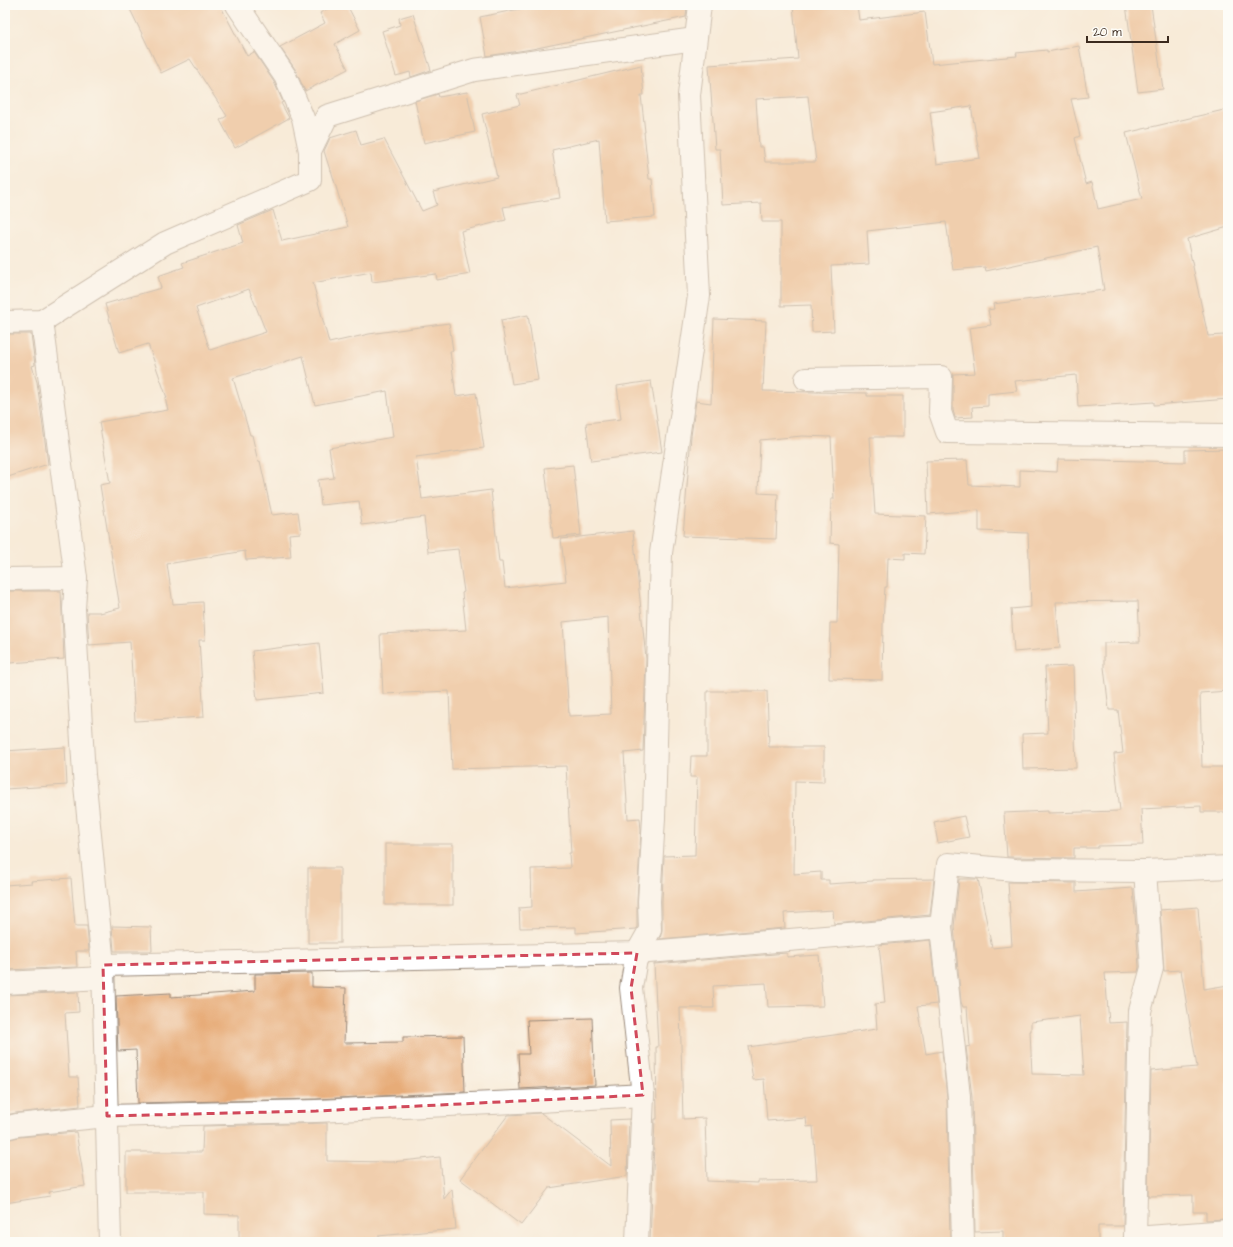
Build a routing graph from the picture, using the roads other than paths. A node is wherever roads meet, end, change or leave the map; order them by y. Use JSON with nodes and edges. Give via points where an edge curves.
{"nodes":[{"id":1,"x":237,"y":5,"type":"edge"},
{"id":2,"x":700,"y":5,"type":"edge"},
{"id":3,"x":695,"y":39,"type":"junction"},
{"id":4,"x":310,"y":151,"type":"junction"},
{"id":5,"x":42,"y":321,"type":"junction"},
{"id":6,"x":5,"y":322,"type":"edge"},
{"id":7,"x":806,"y":379,"type":"dead end"},
{"id":8,"x":1228,"y":435,"type":"edge"},
{"id":9,"x":76,"y":578,"type":"junction"},
{"id":10,"x":5,"y":579,"type":"edge"},
{"id":11,"x":1228,"y":867,"type":"edge"},
{"id":12,"x":1145,"y":871,"type":"junction"},
{"id":13,"x":941,"y":927,"type":"junction"},
{"id":14,"x":637,"y":953,"type":"junction"},
{"id":15,"x":103,"y":972,"type":"junction"},
{"id":16,"x":5,"y":983,"type":"edge"},
{"id":17,"x":643,"y":1095,"type":"junction"},
{"id":18,"x":107,"y":1116,"type":"junction"},
{"id":19,"x":5,"y":1128,"type":"edge"},
{"id":20,"x":1228,"y":1232,"type":"edge"},
{"id":21,"x":1134,"y":1240,"type":"edge"},
{"id":22,"x":110,"y":1242,"type":"edge"},
{"id":23,"x":637,"y":1242,"type":"edge"},
{"id":24,"x":964,"y":1242,"type":"edge"}],
"edges":[{"from":1,"to":4,"type":"street","via":[[285,76],[303,118]]},
{"from":2,"to":3,"type":"street"},
{"from":3,"to":4,"type":"street","via":[[474,70],[327,116]]},
{"from":3,"to":14,"type":"street","via":[[689,95],[699,296],[661,553],[650,930]]},
{"from":4,"to":5,"type":"street","via":[[310,180],[165,243]]},
{"from":5,"to":6,"type":"street"},
{"from":5,"to":9,"type":"street"},
{"from":7,"to":8,"type":"street","via":[[941,377],[940,412],[947,432]]},
{"from":9,"to":10,"type":"street"},
{"from":9,"to":15,"type":"street","via":[[74,609],[84,775]]},
{"from":11,"to":12,"type":"street"},
{"from":12,"to":13,"type":"street","via":[[1015,870],[948,864]]},
{"from":12,"to":21,"type":"street","via":[[1152,968],[1140,1011]]},
{"from":13,"to":14,"type":"street"},
{"from":13,"to":24,"type":"street","via":[[959,1097]]},
{"from":14,"to":15,"type":"street"},
{"from":14,"to":17,"type":"street","via":[[631,988]]},
{"from":15,"to":16,"type":"street"},
{"from":15,"to":18,"type":"street"},
{"from":17,"to":18,"type":"street","via":[[316,1111]]},
{"from":17,"to":23,"type":"street"},
{"from":18,"to":19,"type":"street"},
{"from":18,"to":22,"type":"street"},
{"from":20,"to":21,"type":"street"}]}
